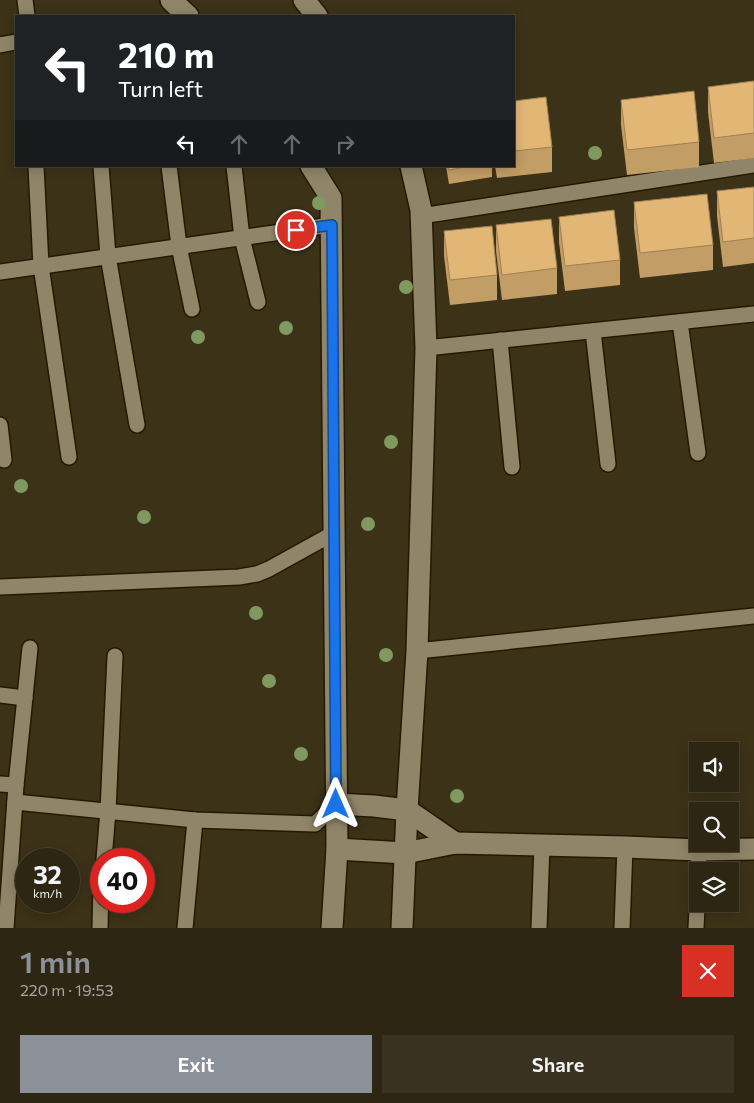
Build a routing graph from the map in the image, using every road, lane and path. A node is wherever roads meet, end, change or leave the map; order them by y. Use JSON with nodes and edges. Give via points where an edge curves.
{"nodes":[{"id":1,"x":25,"y":0,"type":"edge"},
{"id":2,"x":171,"y":0,"type":"edge"},
{"id":3,"x":304,"y":0,"type":"edge"},
{"id":4,"x":27,"y":15,"type":"edge"},
{"id":5,"x":187,"y":15,"type":"edge"},
{"id":6,"x":316,"y":15,"type":"edge"},
{"id":7,"x":15,"y":42,"type":"edge"},
{"id":8,"x":0,"y":45,"type":"edge"},
{"id":9,"x":754,"y":165,"type":"edge"},
{"id":10,"x":36,"y":167,"type":"edge"},
{"id":11,"x":101,"y":167,"type":"edge"},
{"id":12,"x":168,"y":167,"type":"edge"},
{"id":13,"x":234,"y":167,"type":"edge"},
{"id":14,"x":312,"y":167,"type":"edge"},
{"id":15,"x":411,"y":167,"type":"edge"},
{"id":16,"x":421,"y":216,"type":"junction"},
{"id":17,"x":332,"y":225,"type":"junction"},
{"id":18,"x":242,"y":238,"type":"junction"},
{"id":19,"x":179,"y":246,"type":"junction"},
{"id":20,"x":108,"y":256,"type":"junction"},
{"id":21,"x":41,"y":266,"type":"junction"},
{"id":22,"x":0,"y":272,"type":"edge"},
{"id":23,"x":258,"y":302,"type":"dead end"},
{"id":24,"x":192,"y":309,"type":"dead end"},
{"id":25,"x":754,"y":314,"type":"edge"},
{"id":26,"x":680,"y":322,"type":"junction"},
{"id":27,"x":593,"y":331,"type":"junction"},
{"id":28,"x":500,"y":340,"type":"junction"},
{"id":29,"x":426,"y":348,"type":"junction"},
{"id":30,"x":137,"y":425,"type":"dead end"},
{"id":31,"x":0,"y":426,"type":"edge"},
{"id":32,"x":698,"y":453,"type":"dead end"},
{"id":33,"x":69,"y":457,"type":"dead end"},
{"id":34,"x":4,"y":460,"type":"dead end"},
{"id":35,"x":608,"y":464,"type":"dead end"},
{"id":36,"x":512,"y":467,"type":"dead end"},
{"id":37,"x":334,"y":533,"type":"junction"},
{"id":38,"x":0,"y":586,"type":"edge"},
{"id":39,"x":754,"y":616,"type":"edge"},
{"id":40,"x":30,"y":648,"type":"dead end"},
{"id":41,"x":417,"y":650,"type":"junction"},
{"id":42,"x":115,"y":656,"type":"dead end"},
{"id":43,"x":0,"y":695,"type":"edge"},
{"id":44,"x":25,"y":698,"type":"junction"},
{"id":45,"x":0,"y":784,"type":"edge"},
{"id":46,"x":16,"y":784,"type":"junction"},
{"id":47,"x":15,"y":802,"type":"junction"},
{"id":48,"x":336,"y":804,"type":"junction"},
{"id":49,"x":407,"y":810,"type":"junction"},
{"id":50,"x":108,"y":811,"type":"junction"},
{"id":51,"x":195,"y":820,"type":"junction"},
{"id":52,"x":315,"y":824,"type":"junction"},
{"id":53,"x":455,"y":843,"type":"junction"},
{"id":54,"x":542,"y":845,"type":"junction"},
{"id":55,"x":625,"y":847,"type":"junction"},
{"id":56,"x":105,"y":848,"type":"edge"},
{"id":57,"x":754,"y":848,"type":"edge"},
{"id":58,"x":337,"y":849,"type":"junction"},
{"id":59,"x":405,"y":853,"type":"junction"},
{"id":60,"x":698,"y":861,"type":"edge"},
{"id":61,"x":4,"y":885,"type":"edge"},
{"id":62,"x":697,"y":912,"type":"edge"},
{"id":63,"x":100,"y":913,"type":"edge"},
{"id":64,"x":6,"y":928,"type":"edge"},
{"id":65,"x":100,"y":928,"type":"edge"},
{"id":66,"x":185,"y":928,"type":"edge"},
{"id":67,"x":332,"y":928,"type":"edge"},
{"id":68,"x":402,"y":928,"type":"edge"},
{"id":69,"x":539,"y":928,"type":"edge"},
{"id":70,"x":622,"y":928,"type":"edge"},
{"id":71,"x":696,"y":928,"type":"edge"}],
"edges":[{"from":1,"to":4,"type":"street"},
{"from":2,"to":5,"type":"street"},
{"from":3,"to":6,"type":"street"},
{"from":7,"to":8,"type":"street"},
{"from":9,"to":16,"type":"street"},
{"from":10,"to":21,"type":"street"},
{"from":11,"to":20,"type":"street"},
{"from":12,"to":19,"type":"street"},
{"from":13,"to":18,"type":"street"},
{"from":14,"to":17,"type":"street","via":[[331,198]]},
{"from":15,"to":16,"type":"street"},
{"from":16,"to":29,"type":"street"},
{"from":17,"to":18,"type":"street"},
{"from":17,"to":37,"type":"street"},
{"from":18,"to":19,"type":"street"},
{"from":18,"to":23,"type":"street"},
{"from":19,"to":20,"type":"street"},
{"from":19,"to":24,"type":"street"},
{"from":20,"to":21,"type":"street"},
{"from":20,"to":30,"type":"street"},
{"from":21,"to":22,"type":"street"},
{"from":21,"to":33,"type":"street"},
{"from":25,"to":26,"type":"street"},
{"from":26,"to":27,"type":"street"},
{"from":26,"to":32,"type":"street"},
{"from":27,"to":28,"type":"street"},
{"from":27,"to":35,"type":"street"},
{"from":28,"to":29,"type":"street"},
{"from":28,"to":36,"type":"street"},
{"from":29,"to":41,"type":"street"},
{"from":31,"to":34,"type":"street"},
{"from":37,"to":38,"type":"street","via":[[269,569],[239,577]]},
{"from":37,"to":48,"type":"street"},
{"from":39,"to":41,"type":"street"},
{"from":40,"to":44,"type":"street"},
{"from":41,"to":49,"type":"street"},
{"from":42,"to":50,"type":"street"},
{"from":43,"to":44,"type":"street"},
{"from":44,"to":46,"type":"street"},
{"from":45,"to":46,"type":"street"},
{"from":46,"to":47,"type":"street"},
{"from":47,"to":50,"type":"street"},
{"from":47,"to":61,"type":"street"},
{"from":48,"to":49,"type":"street"},
{"from":48,"to":52,"type":"street"},
{"from":48,"to":58,"type":"street"},
{"from":49,"to":53,"type":"street"},
{"from":49,"to":59,"type":"street"},
{"from":50,"to":51,"type":"street"},
{"from":50,"to":56,"type":"street"},
{"from":51,"to":52,"type":"street"},
{"from":51,"to":66,"type":"street"},
{"from":52,"to":58,"type":"street"},
{"from":53,"to":54,"type":"street"},
{"from":53,"to":59,"type":"street"},
{"from":54,"to":55,"type":"street"},
{"from":54,"to":69,"type":"street"},
{"from":55,"to":60,"type":"street"},
{"from":55,"to":70,"type":"street"},
{"from":57,"to":60,"type":"street"},
{"from":58,"to":59,"type":"street"},
{"from":58,"to":67,"type":"street"},
{"from":59,"to":68,"type":"street"},
{"from":61,"to":64,"type":"street"},
{"from":62,"to":71,"type":"street"},
{"from":63,"to":65,"type":"street"}]}
